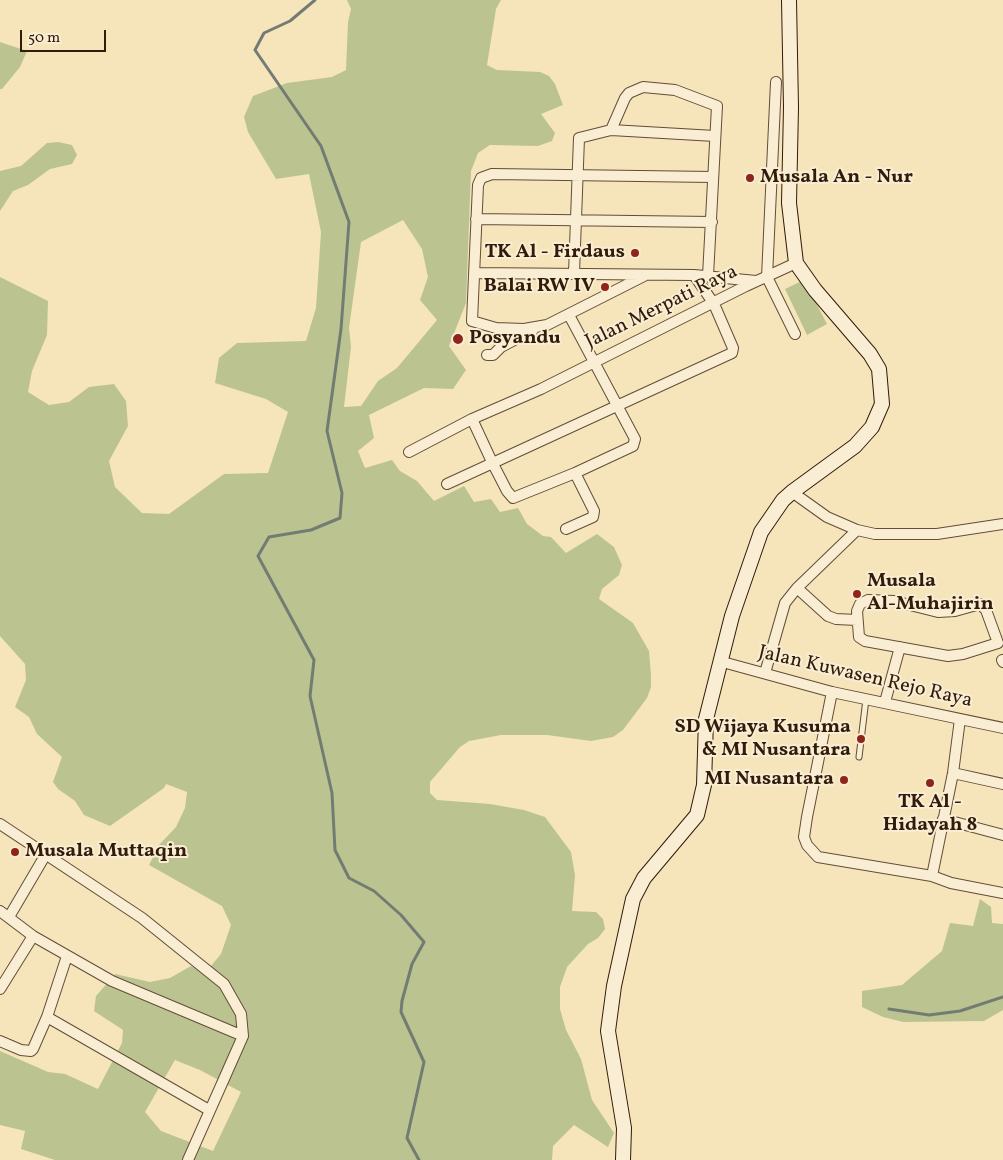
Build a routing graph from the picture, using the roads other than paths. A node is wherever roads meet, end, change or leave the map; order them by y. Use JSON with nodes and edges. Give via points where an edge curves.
{"nodes":[{"id":1,"x":788,"y":0,"type":"edge"},
{"id":2,"x":776,"y":82,"type":"dead end"},
{"id":3,"x":611,"y":130,"type":"junction"},
{"id":4,"x":716,"y":136,"type":"junction"},
{"id":5,"x":576,"y":174,"type":"junction"},
{"id":6,"x":713,"y":177,"type":"junction"},
{"id":7,"x":476,"y":218,"type":"junction"},
{"id":8,"x":575,"y":219,"type":"junction"},
{"id":9,"x":712,"y":222,"type":"junction"},
{"id":10,"x":796,"y":264,"type":"junction"},
{"id":11,"x":476,"y":273,"type":"junction"},
{"id":12,"x":574,"y":273,"type":"junction"},
{"id":13,"x":694,"y":275,"type":"junction"},
{"id":14,"x":644,"y":276,"type":"junction"},
{"id":15,"x":708,"y":276,"type":"junction"},
{"id":16,"x":767,"y":277,"type":"junction"},
{"id":17,"x":757,"y":281,"type":"junction"},
{"id":18,"x":714,"y":304,"type":"junction"},
{"id":19,"x":569,"y":315,"type":"junction"},
{"id":20,"x":536,"y":328,"type":"junction"},
{"id":21,"x":795,"y":334,"type":"dead end"},
{"id":22,"x":487,"y":355,"type":"dead end"},
{"id":23,"x":592,"y":362,"type":"junction"},
{"id":24,"x":616,"y":406,"type":"junction"},
{"id":25,"x":472,"y":419,"type":"junction"},
{"id":26,"x":408,"y":452,"type":"dead end"},
{"id":27,"x":492,"y":462,"type":"junction"},
{"id":28,"x":574,"y":473,"type":"junction"},
{"id":29,"x":447,"y":484,"type":"dead end"},
{"id":30,"x":792,"y":492,"type":"junction"},
{"id":31,"x":1003,"y":524,"type":"edge"},
{"id":32,"x":566,"y":529,"type":"dead end"},
{"id":33,"x":857,"y":530,"type":"junction"},
{"id":34,"x":796,"y":588,"type":"junction"},
{"id":35,"x":857,"y":620,"type":"junction"},
{"id":36,"x":900,"y":647,"type":"junction"},
{"id":37,"x":719,"y":661,"type":"junction"},
{"id":38,"x":764,"y":673,"type":"junction"},
{"id":39,"x":832,"y":692,"type":"junction"},
{"id":40,"x":866,"y":698,"type":"junction"},
{"id":41,"x":885,"y":702,"type":"junction"},
{"id":42,"x":960,"y":719,"type":"junction"},
{"id":43,"x":1003,"y":728,"type":"edge"},
{"id":44,"x":860,"y":757,"type":"dead end"},
{"id":45,"x":953,"y":773,"type":"junction"},
{"id":46,"x":1003,"y":784,"type":"edge"},
{"id":47,"x":943,"y":820,"type":"junction"},
{"id":48,"x":0,"y":824,"type":"edge"},
{"id":49,"x":1003,"y":835,"type":"edge"},
{"id":50,"x":46,"y":854,"type":"junction"},
{"id":51,"x":932,"y":876,"type":"junction"},
{"id":52,"x":1003,"y":893,"type":"edge"},
{"id":53,"x":5,"y":914,"type":"edge"},
{"id":54,"x":32,"y":936,"type":"junction"},
{"id":55,"x":67,"y":956,"type":"junction"},
{"id":56,"x":0,"y":989,"type":"edge"},
{"id":57,"x":48,"y":1017,"type":"junction"},
{"id":58,"x":243,"y":1036,"type":"junction"},
{"id":59,"x":0,"y":1041,"type":"edge"},
{"id":60,"x":210,"y":1110,"type":"junction"},
{"id":61,"x":188,"y":1160,"type":"edge"},
{"id":62,"x":622,"y":1160,"type":"edge"}],
"edges":[{"from":1,"to":10,"type":"main road","via":[[789,203]]},
{"from":2,"to":16,"type":"street"},
{"from":3,"to":4,"type":"street"},
{"from":3,"to":4,"type":"street","via":[[625,98],[642,87],[675,90],[716,105]]},
{"from":3,"to":5,"type":"street","via":[[579,138]]},
{"from":4,"to":6,"type":"street"},
{"from":5,"to":6,"type":"street"},
{"from":5,"to":7,"type":"street","via":[[486,176],[478,185]]},
{"from":5,"to":8,"type":"street"},
{"from":6,"to":9,"type":"street"},
{"from":7,"to":8,"type":"street"},
{"from":7,"to":11,"type":"street"},
{"from":8,"to":9,"type":"street"},
{"from":8,"to":12,"type":"street"},
{"from":9,"to":15,"type":"street"},
{"from":10,"to":16,"type":"street","name":"Jalan Merpati Raya"},
{"from":10,"to":30,"type":"main road","via":[[870,354],[879,369],[882,387],[880,412],[872,427],[844,455]]},
{"from":11,"to":12,"type":"street"},
{"from":11,"to":20,"type":"street","via":[[472,321],[496,328]]},
{"from":12,"to":14,"type":"street"},
{"from":13,"to":14,"type":"street"},
{"from":13,"to":15,"type":"street"},
{"from":13,"to":18,"type":"street"},
{"from":14,"to":19,"type":"street"},
{"from":15,"to":17,"type":"street"},
{"from":16,"to":17,"type":"street","name":"Jalan Merpati Raya"},
{"from":16,"to":21,"type":"street"},
{"from":17,"to":18,"type":"street","name":"Jalan Merpati Raya"},
{"from":18,"to":23,"type":"street","name":"Jalan Merpati Raya"},
{"from":18,"to":24,"type":"street","via":[[733,348],[732,353]]},
{"from":19,"to":20,"type":"street"},
{"from":19,"to":23,"type":"street"},
{"from":20,"to":22,"type":"street","via":[[501,347],[493,355]]},
{"from":23,"to":24,"type":"street"},
{"from":23,"to":25,"type":"street","name":"Jalan Merpati Raya","via":[[541,389]]},
{"from":24,"to":27,"type":"street"},
{"from":24,"to":28,"type":"street","via":[[635,439],[634,444]]},
{"from":25,"to":26,"type":"street","name":"Jalan Merpati Raya"},
{"from":25,"to":27,"type":"street"},
{"from":27,"to":28,"type":"street","via":[[513,498]]},
{"from":27,"to":29,"type":"street"},
{"from":28,"to":32,"type":"street","via":[[594,511],[592,517]]},
{"from":30,"to":33,"type":"street","via":[[827,517]]},
{"from":30,"to":37,"type":"main road","via":[[761,532]]},
{"from":31,"to":33,"type":"street","via":[[937,534],[875,534]]},
{"from":33,"to":34,"type":"street"},
{"from":34,"to":35,"type":"street","via":[[828,616]]},
{"from":34,"to":38,"type":"street","via":[[781,611]]},
{"from":35,"to":36,"type":"street","via":[[861,640]]},
{"from":35,"to":36,"type":"street","via":[[860,604],[868,600],[894,601],[938,612],[955,612],[980,604],[986,610],[998,642],[948,656]]},
{"from":36,"to":41,"type":"street"},
{"from":37,"to":38,"type":"street","name":"Jalan Kuwasen Rejo Raya"},
{"from":37,"to":62,"type":"main road","via":[[706,719],[704,785],[697,815],[637,888],[614,986],[608,1031],[624,1128]]},
{"from":38,"to":39,"type":"street","name":"Jalan Kuwasen Rejo Raya"},
{"from":39,"to":40,"type":"street","name":"Jalan Kuwasen Rejo Raya"},
{"from":39,"to":51,"type":"street","via":[[807,817],[804,836],[807,844],[818,857]]},
{"from":40,"to":41,"type":"street","name":"Jalan Kuwasen Rejo Raya"},
{"from":40,"to":44,"type":"lane"},
{"from":41,"to":42,"type":"street","name":"Jalan Kuwasen Rejo Raya"},
{"from":42,"to":43,"type":"street","name":"Jalan Kuwasen Rejo Raya"},
{"from":42,"to":45,"type":"street"},
{"from":45,"to":46,"type":"street"},
{"from":45,"to":47,"type":"street"},
{"from":47,"to":49,"type":"street"},
{"from":47,"to":51,"type":"street"},
{"from":48,"to":50,"type":"street"},
{"from":50,"to":53,"type":"street"},
{"from":50,"to":58,"type":"street","via":[[142,918],[224,984],[241,1014]]},
{"from":51,"to":52,"type":"street"},
{"from":53,"to":54,"type":"street"},
{"from":54,"to":55,"type":"street"},
{"from":54,"to":56,"type":"street"},
{"from":55,"to":57,"type":"street"},
{"from":55,"to":58,"type":"street","via":[[112,981]]},
{"from":57,"to":59,"type":"street","via":[[31,1051]]},
{"from":57,"to":60,"type":"street"},
{"from":58,"to":60,"type":"street"},
{"from":60,"to":61,"type":"street"}]}
